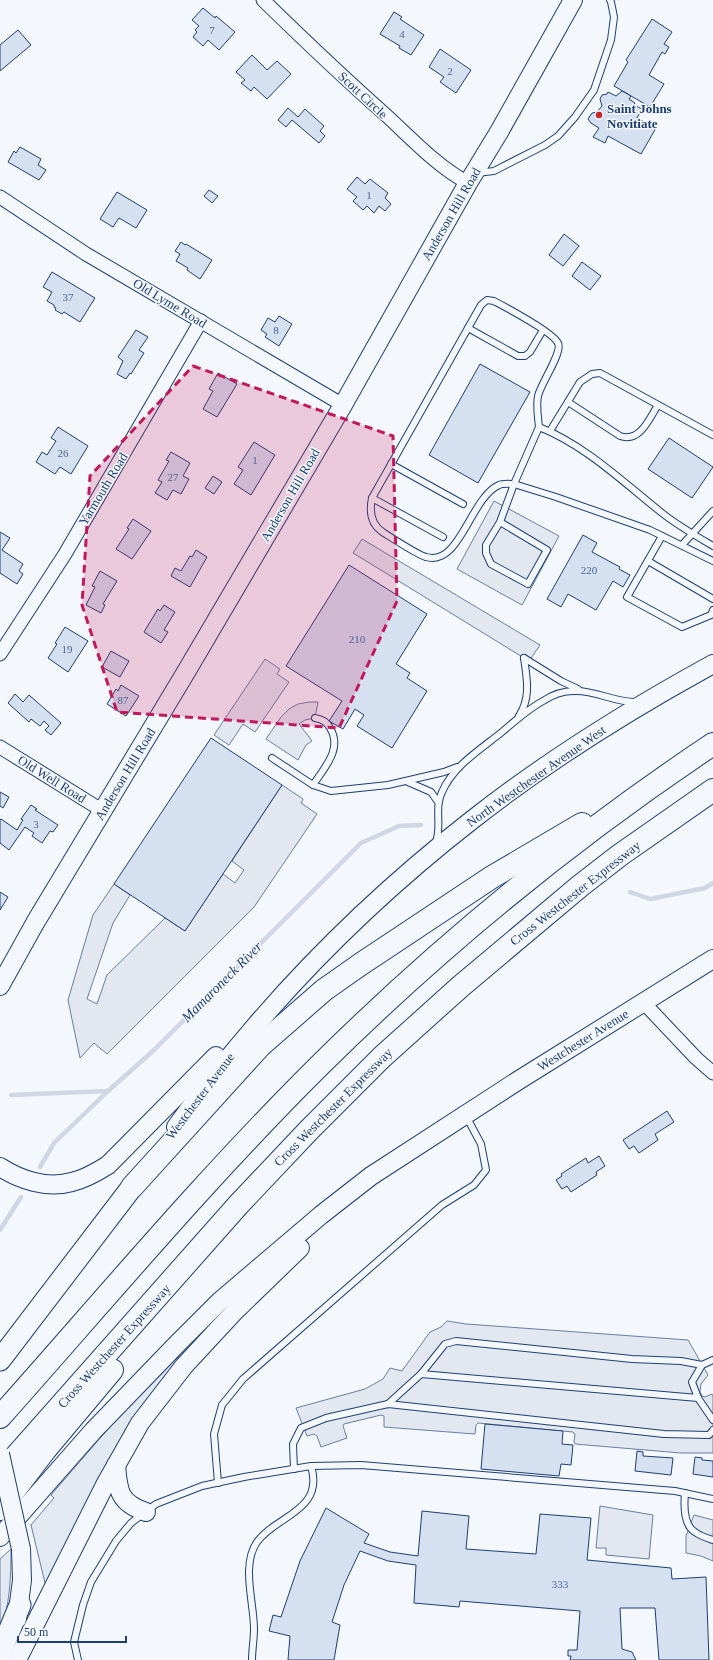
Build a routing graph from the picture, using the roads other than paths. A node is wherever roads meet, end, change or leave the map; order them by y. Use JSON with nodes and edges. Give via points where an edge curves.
{"nodes":[{"id":1,"x":263,"y":0,"type":"edge"},
{"id":2,"x":573,"y":0,"type":"edge"},
{"id":3,"x":610,"y":0,"type":"edge"},
{"id":4,"x":471,"y":178,"type":"junction"},
{"id":5,"x":0,"y":197,"type":"edge"},
{"id":6,"x":201,"y":321,"type":"junction"},
{"id":7,"x":468,"y":328,"type":"junction"},
{"id":8,"x":543,"y":330,"type":"junction"},
{"id":9,"x":568,"y":402,"type":"junction"},
{"id":10,"x":343,"y":404,"type":"junction"},
{"id":11,"x":658,"y":404,"type":"junction"},
{"id":12,"x":539,"y":427,"type":"junction"},
{"id":13,"x":550,"y":431,"type":"junction"},
{"id":14,"x":713,"y":435,"type":"edge"},
{"id":15,"x":391,"y":464,"type":"junction"},
{"id":16,"x":514,"y":484,"type":"junction"},
{"id":17,"x":372,"y":498,"type":"junction"},
{"id":18,"x":463,"y":504,"type":"dead end"},
{"id":19,"x":713,"y":511,"type":"edge"},
{"id":20,"x":500,"y":522,"type":"junction"},
{"id":21,"x":693,"y":534,"type":"junction"},
{"id":22,"x":662,"y":536,"type":"junction"},
{"id":23,"x":443,"y":537,"type":"dead end"},
{"id":24,"x":682,"y":545,"type":"junction"},
{"id":25,"x":713,"y":546,"type":"edge"},
{"id":26,"x":648,"y":561,"type":"junction"},
{"id":27,"x":713,"y":561,"type":"edge"},
{"id":28,"x":713,"y":599,"type":"edge"},
{"id":29,"x":713,"y":610,"type":"edge"},
{"id":30,"x":0,"y":654,"type":"edge"},
{"id":31,"x":713,"y":664,"type":"edge"},
{"id":32,"x":585,"y":691,"type":"junction"},
{"id":33,"x":648,"y":700,"type":"junction"},
{"id":34,"x":315,"y":718,"type":"dead end"},
{"id":35,"x":517,"y":720,"type":"junction"},
{"id":36,"x":713,"y":744,"type":"edge"},
{"id":37,"x":0,"y":747,"type":"edge"},
{"id":38,"x":272,"y":758,"type":"dead end"},
{"id":39,"x":464,"y":763,"type":"junction"},
{"id":40,"x":685,"y":763,"type":"junction"},
{"id":41,"x":406,"y":781,"type":"junction"},
{"id":42,"x":313,"y":785,"type":"junction"},
{"id":43,"x":713,"y":790,"type":"edge"},
{"id":44,"x":438,"y":804,"type":"junction"},
{"id":45,"x":103,"y":811,"type":"junction"},
{"id":46,"x":427,"y":857,"type":"junction"},
{"id":47,"x":713,"y":959,"type":"edge"},
{"id":48,"x":0,"y":986,"type":"edge"},
{"id":49,"x":277,"y":1000,"type":"junction"},
{"id":50,"x":643,"y":1002,"type":"junction"},
{"id":51,"x":713,"y":1073,"type":"edge"},
{"id":52,"x":460,"y":1118,"type":"junction"},
{"id":53,"x":0,"y":1167,"type":"edge"},
{"id":54,"x":132,"y":1187,"type":"junction"},
{"id":55,"x":239,"y":1204,"type":"junction"},
{"id":56,"x":0,"y":1360,"type":"edge"},
{"id":57,"x":713,"y":1360,"type":"edge"},
{"id":58,"x":702,"y":1365,"type":"junction"},
{"id":59,"x":421,"y":1374,"type":"junction"},
{"id":60,"x":698,"y":1398,"type":"junction"},
{"id":61,"x":388,"y":1404,"type":"junction"},
{"id":62,"x":0,"y":1417,"type":"edge"},
{"id":63,"x":713,"y":1420,"type":"edge"},
{"id":64,"x":713,"y":1430,"type":"edge"},
{"id":65,"x":0,"y":1454,"type":"edge"},
{"id":66,"x":116,"y":1465,"type":"junction"},
{"id":67,"x":311,"y":1466,"type":"junction"},
{"id":68,"x":294,"y":1469,"type":"junction"},
{"id":69,"x":0,"y":1474,"type":"edge"},
{"id":70,"x":218,"y":1483,"type":"junction"},
{"id":71,"x":685,"y":1493,"type":"junction"},
{"id":72,"x":713,"y":1499,"type":"edge"},
{"id":73,"x":0,"y":1509,"type":"edge"},
{"id":74,"x":146,"y":1512,"type":"junction"},
{"id":75,"x":0,"y":1537,"type":"edge"},
{"id":76,"x":713,"y":1540,"type":"edge"},
{"id":77,"x":20,"y":1605,"type":"junction"},
{"id":78,"x":0,"y":1653,"type":"edge"},
{"id":79,"x":6,"y":1660,"type":"edge"},
{"id":80,"x":17,"y":1660,"type":"edge"},
{"id":81,"x":78,"y":1660,"type":"edge"},
{"id":82,"x":252,"y":1660,"type":"edge"}],
"edges":[{"from":1,"to":4,"type":"street","name":"Scott Circle","via":[[409,137],[455,176]]},
{"from":2,"to":4,"type":"main road","name":"Anderson Hill Road"},
{"from":3,"to":4,"type":"lane","via":[[614,17],[611,40],[594,90],[575,117],[558,136],[545,145],[494,171]]},
{"from":4,"to":10,"type":"main road","name":"Anderson Hill Road"},
{"from":5,"to":6,"type":"street","name":"Old Lyme Road","via":[[86,254]]},
{"from":6,"to":10,"type":"street","name":"Old Lyme Road"},
{"from":6,"to":30,"type":"street","name":"Yarmouth Road","via":[[65,554]]},
{"from":7,"to":8,"type":"lane","via":[[518,356],[525,356],[530,352]]},
{"from":7,"to":8,"type":"lane","via":[[481,305],[487,300],[494,301]]},
{"from":7,"to":15,"type":"lane"},
{"from":8,"to":12,"type":"lane","via":[[559,343],[559,353],[544,379],[538,397]]},
{"from":9,"to":11,"type":"lane","via":[[580,382],[592,374],[600,373]]},
{"from":9,"to":11,"type":"lane","via":[[627,438],[635,437]]},
{"from":9,"to":13,"type":"lane"},
{"from":10,"to":45,"type":"main road","name":"Anderson Hill Road"},
{"from":11,"to":14,"type":"lane"},
{"from":12,"to":13,"type":"lane"},
{"from":12,"to":16,"type":"lane"},
{"from":13,"to":21,"type":"lane","via":[[563,437]]},
{"from":15,"to":17,"type":"lane"},
{"from":15,"to":18,"type":"lane"},
{"from":16,"to":17,"type":"lane","via":[[500,484],[485,494],[451,550],[438,558],[426,558],[382,532],[371,517]]},
{"from":16,"to":20,"type":"lane"},
{"from":16,"to":22,"type":"lane"},
{"from":17,"to":23,"type":"lane"},
{"from":19,"to":21,"type":"lane"},
{"from":20,"to":20,"type":"lane","via":[[486,545],[486,553],[491,564],[528,584],[547,550]]},
{"from":21,"to":24,"type":"lane"},
{"from":21,"to":25,"type":"lane"},
{"from":22,"to":24,"type":"lane"},
{"from":22,"to":26,"type":"lane"},
{"from":24,"to":27,"type":"lane"},
{"from":26,"to":28,"type":"lane"},
{"from":26,"to":29,"type":"lane","via":[[627,596],[682,627],[711,615]]},
{"from":31,"to":33,"type":"main road"},
{"from":32,"to":33,"type":"lane","via":[[624,701]]},
{"from":32,"to":35,"type":"lane","via":[[574,690],[553,695]]},
{"from":32,"to":35,"type":"lane","via":[[561,681],[524,658],[528,690],[524,709]]},
{"from":33,"to":46,"type":"main road","name":"North Westchester Avenue West","via":[[537,772]]},
{"from":34,"to":42,"type":"lane","via":[[323,720],[329,726],[335,742],[331,758]]},
{"from":35,"to":39,"type":"lane"},
{"from":36,"to":40,"type":"highway"},
{"from":37,"to":45,"type":"street","name":"Old Well Road"},
{"from":38,"to":42,"type":"lane"},
{"from":39,"to":41,"type":"lane","via":[[452,770]]},
{"from":39,"to":44,"type":"lane","via":[[448,780]]},
{"from":40,"to":54,"type":"highway","via":[[492,877],[324,990],[260,1046]]},
{"from":40,"to":62,"type":"highway","via":[[516,890],[357,1030],[298,1087],[227,1162]]},
{"from":41,"to":42,"type":"lane","via":[[331,791]]},
{"from":41,"to":44,"type":"lane","via":[[431,792]]},
{"from":43,"to":55,"type":"highway","name":"Cross Westchester Expressway","via":[[580,886],[461,986],[346,1092]]},
{"from":44,"to":46,"type":"lane","via":[[438,835]]},
{"from":45,"to":48,"type":"main road","name":"Anderson Hill Road"},
{"from":46,"to":49,"type":"main road","name":"Westchester Avenue","via":[[370,907]]},
{"from":47,"to":50,"type":"main road","name":"Westchester Avenue"},
{"from":49,"to":53,"type":"main road","via":[[206,1066],[108,1165],[88,1177],[70,1183],[53,1184],[25,1180]]},
{"from":49,"to":54,"type":"main road","name":"Westchester Avenue","via":[[210,1079]]},
{"from":50,"to":51,"type":"street"},
{"from":50,"to":52,"type":"main road","name":"Westchester Avenue"},
{"from":52,"to":66,"type":"main road","via":[[350,1204],[235,1311],[159,1397],[140,1423]]},
{"from":52,"to":70,"type":"lane","via":[[481,1144],[486,1170],[474,1185],[442,1205],[243,1379],[222,1406],[214,1434]]},
{"from":52,"to":75,"type":"main road","via":[[371,1176],[220,1301],[93,1431]]},
{"from":54,"to":56,"type":"main road","name":"Westchester Avenue"},
{"from":55,"to":69,"type":"highway","name":"Cross Westchester Expressway"},
{"from":55,"to":73,"type":"highway","via":[[149,1326],[50,1444]]},
{"from":57,"to":58,"type":"lane"},
{"from":58,"to":59,"type":"lane","via":[[456,1341],[445,1344]]},
{"from":58,"to":60,"type":"lane","via":[[692,1382]]},
{"from":59,"to":60,"type":"lane"},
{"from":59,"to":61,"type":"lane"},
{"from":60,"to":63,"type":"lane"},
{"from":61,"to":64,"type":"lane","via":[[664,1434],[708,1435]]},
{"from":61,"to":68,"type":"lane","via":[[326,1418],[301,1428],[293,1444]]},
{"from":65,"to":77,"type":"main road","bridge":true,"via":[[21,1549]]},
{"from":66,"to":74,"type":"main road","via":[[118,1488],[123,1498],[133,1508]]},
{"from":66,"to":80,"type":"main road"},
{"from":67,"to":68,"type":"lane"},
{"from":67,"to":71,"type":"lane","via":[[361,1465],[675,1490]]},
{"from":67,"to":82,"type":"lane","via":[[314,1484],[310,1495],[290,1517],[257,1542],[249,1563],[254,1630]]},
{"from":68,"to":70,"type":"lane"},
{"from":70,"to":74,"type":"lane","via":[[174,1496]]},
{"from":71,"to":72,"type":"lane"},
{"from":71,"to":76,"type":"lane","via":[[687,1521],[693,1532]]},
{"from":74,"to":81,"type":"lane","via":[[131,1523],[116,1541],[91,1582],[74,1642]]},
{"from":77,"to":78,"type":"main road"},
{"from":77,"to":79,"type":"main road","via":[[12,1647]]}]}
